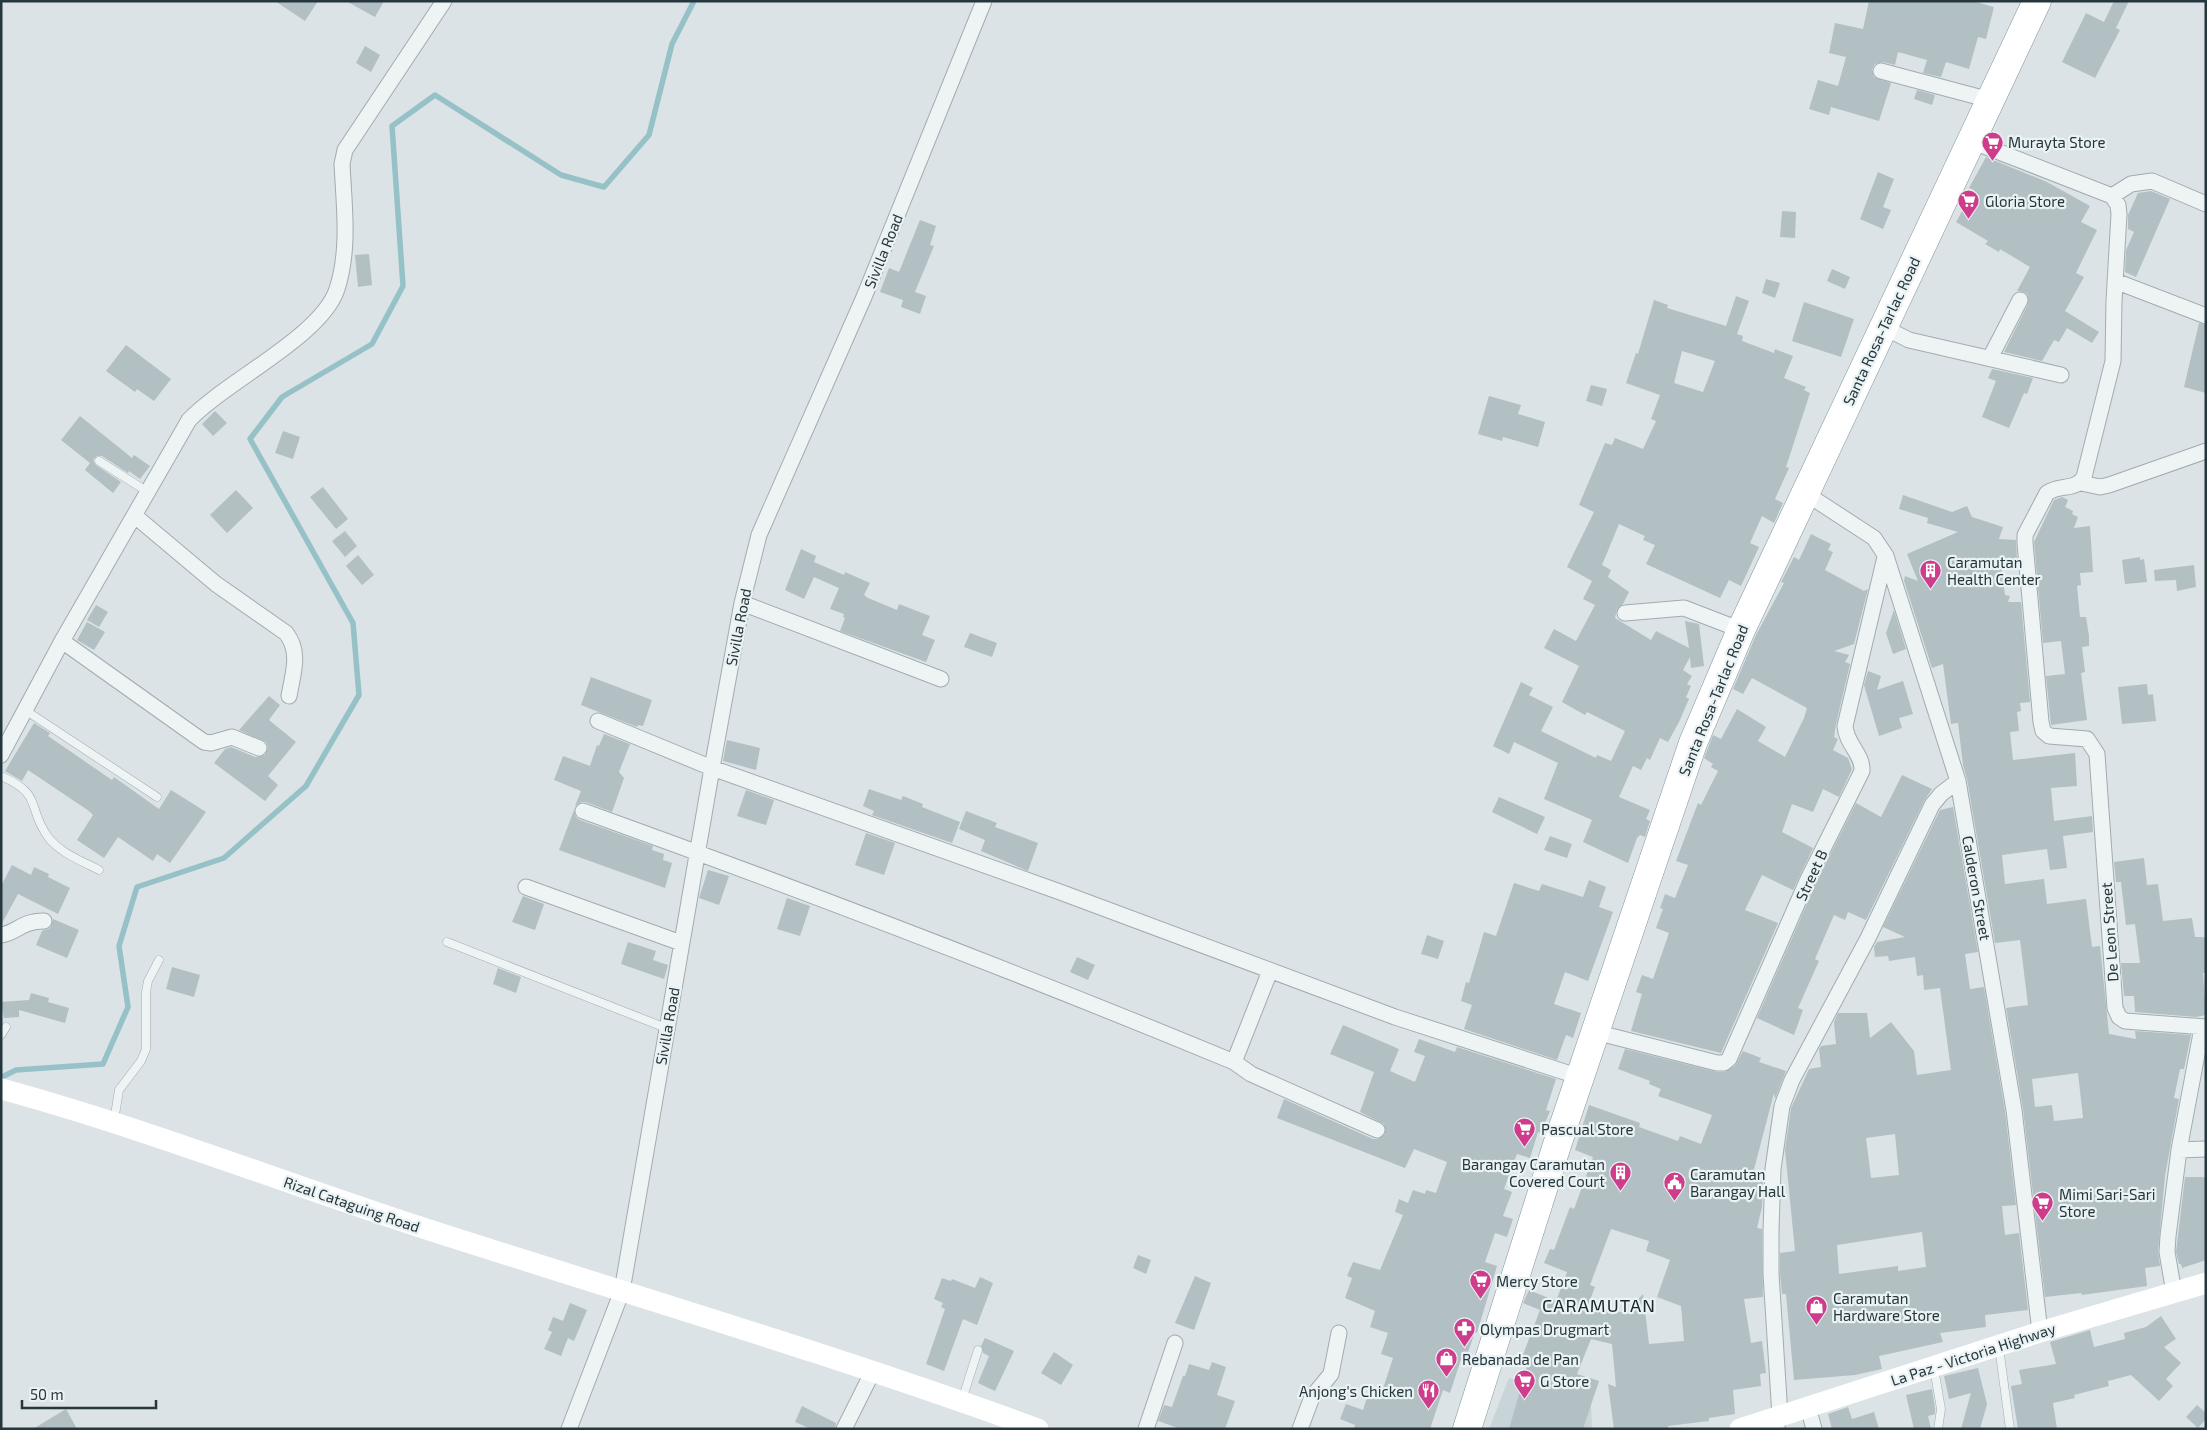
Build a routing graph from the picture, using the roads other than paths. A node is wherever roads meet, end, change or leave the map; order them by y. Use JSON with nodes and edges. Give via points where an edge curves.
{"nodes":[{"id":1,"x":444,"y":1,"type":"edge"},
{"id":2,"x":984,"y":1,"type":"edge"},
{"id":3,"x":2037,"y":1,"type":"edge"},
{"id":4,"x":1881,"y":71,"type":"dead end"},
{"id":5,"x":1990,"y":100,"type":"junction"},
{"id":6,"x":1971,"y":141,"type":"junction"},
{"id":7,"x":2112,"y":196,"type":"junction"},
{"id":8,"x":2206,"y":204,"type":"edge"},
{"id":9,"x":2115,"y":281,"type":"junction"},
{"id":10,"x":2020,"y":300,"type":"dead end"},
{"id":11,"x":2206,"y":316,"type":"edge"},
{"id":12,"x":1883,"y":327,"type":"junction"},
{"id":13,"x":1990,"y":358,"type":"junction"},
{"id":14,"x":2061,"y":375,"type":"dead end"},
{"id":15,"x":2206,"y":451,"type":"edge"},
{"id":16,"x":99,"y":461,"type":"dead end"},
{"id":17,"x":2081,"y":483,"type":"junction"},
{"id":18,"x":148,"y":492,"type":"junction"},
{"id":19,"x":1805,"y":493,"type":"junction"},
{"id":20,"x":135,"y":516,"type":"junction"},
{"id":21,"x":1886,"y":556,"type":"junction"},
{"id":22,"x":742,"y":603,"type":"junction"},
{"id":23,"x":1625,"y":613,"type":"dead end"},
{"id":24,"x":1741,"y":630,"type":"junction"},
{"id":25,"x":62,"y":641,"type":"junction"},
{"id":26,"x":941,"y":679,"type":"dead end"},
{"id":27,"x":289,"y":696,"type":"dead end"},
{"id":28,"x":25,"y":710,"type":"junction"},
{"id":29,"x":598,"y":721,"type":"dead end"},
{"id":30,"x":259,"y":748,"type":"dead end"},
{"id":31,"x":1,"y":756,"type":"edge"},
{"id":32,"x":712,"y":768,"type":"junction"},
{"id":33,"x":1,"y":776,"type":"edge"},
{"id":34,"x":1958,"y":781,"type":"junction"},
{"id":35,"x":157,"y":797,"type":"dead end"},
{"id":36,"x":583,"y":811,"type":"dead end"},
{"id":37,"x":697,"y":852,"type":"junction"},
{"id":38,"x":99,"y":870,"type":"dead end"},
{"id":39,"x":526,"y":887,"type":"dead end"},
{"id":40,"x":44,"y":921,"type":"dead end"},
{"id":41,"x":1,"y":935,"type":"edge"},
{"id":42,"x":447,"y":942,"type":"dead end"},
{"id":43,"x":681,"y":943,"type":"junction"},
{"id":44,"x":159,"y":960,"type":"dead end"},
{"id":45,"x":1270,"y":971,"type":"junction"},
{"id":46,"x":6,"y":1027,"type":"dead end"},
{"id":47,"x":666,"y":1028,"type":"junction"},
{"id":48,"x":2204,"y":1028,"type":"edge"},
{"id":49,"x":1595,"y":1032,"type":"junction"},
{"id":50,"x":1,"y":1036,"type":"edge"},
{"id":51,"x":1234,"y":1062,"type":"junction"},
{"id":52,"x":1580,"y":1077,"type":"junction"},
{"id":53,"x":1,"y":1089,"type":"edge"},
{"id":54,"x":114,"y":1122,"type":"junction"},
{"id":55,"x":1377,"y":1130,"type":"dead end"},
{"id":56,"x":2206,"y":1149,"type":"edge"},
{"id":57,"x":2179,"y":1150,"type":"junction"},
{"id":58,"x":2206,"y":1283,"type":"edge"},
{"id":59,"x":622,"y":1291,"type":"junction"},
{"id":60,"x":2174,"y":1293,"type":"junction"},
{"id":61,"x":2040,"y":1332,"type":"junction"},
{"id":62,"x":1339,"y":1333,"type":"dead end"},
{"id":63,"x":1175,"y":1343,"type":"dead end"},
{"id":64,"x":1998,"y":1345,"type":"junction"},
{"id":65,"x":978,"y":1350,"type":"dead end"},
{"id":66,"x":1934,"y":1366,"type":"junction"},
{"id":67,"x":873,"y":1371,"type":"junction"},
{"id":68,"x":961,"y":1402,"type":"junction"},
{"id":69,"x":1808,"y":1407,"type":"junction"},
{"id":70,"x":1778,"y":1422,"type":"edge"},
{"id":71,"x":569,"y":1429,"type":"edge"},
{"id":72,"x":844,"y":1429,"type":"edge"},
{"id":73,"x":1038,"y":1429,"type":"edge"},
{"id":74,"x":1146,"y":1429,"type":"edge"},
{"id":75,"x":1300,"y":1429,"type":"edge"},
{"id":76,"x":1467,"y":1429,"type":"edge"},
{"id":77,"x":1740,"y":1429,"type":"edge"},
{"id":78,"x":1814,"y":1429,"type":"edge"},
{"id":79,"x":1938,"y":1429,"type":"edge"},
{"id":80,"x":2010,"y":1429,"type":"edge"}],
"edges":[{"from":1,"to":18,"type":"street","via":[[345,150],[342,164],[345,248],[331,303],[313,325],[194,415]]},
{"from":2,"to":22,"type":"street","name":"Sivilla Road","via":[[864,297],[765,516]]},
{"from":3,"to":5,"type":"highway","name":"Santa Rosa-Tarlac Road"},
{"from":4,"to":5,"type":"street"},
{"from":5,"to":6,"type":"highway","name":"Santa Rosa-Tarlac Road"},
{"from":6,"to":7,"type":"street"},
{"from":6,"to":12,"type":"highway","name":"Santa Rosa-Tarlac Road"},
{"from":7,"to":8,"type":"street","via":[[2132,184],[2152,181]]},
{"from":7,"to":9,"type":"street","via":[[2119,214]]},
{"from":9,"to":11,"type":"street"},
{"from":9,"to":17,"type":"street","via":[[2114,361]]},
{"from":10,"to":13,"type":"street"},
{"from":12,"to":13,"type":"street","via":[[1909,340]]},
{"from":12,"to":19,"type":"highway","name":"Santa Rosa-Tarlac Road"},
{"from":13,"to":14,"type":"street"},
{"from":15,"to":17,"type":"street","via":[[2109,485],[2100,487]]},
{"from":16,"to":18,"type":"lane"},
{"from":17,"to":48,"type":"street","name":"De Leon Street","via":[[2047,493],[2025,536],[2042,731],[2049,736],[2088,739],[2096,754],[2115,1008],[2119,1017],[2125,1021]]},
{"from":18,"to":20,"type":"street"},
{"from":19,"to":21,"type":"street","name":"Calderon Street","via":[[1874,538]]},
{"from":19,"to":24,"type":"highway","name":"Santa Rosa-Tarlac Road"},
{"from":20,"to":25,"type":"street"},
{"from":20,"to":27,"type":"street","via":[[216,584],[286,633],[296,652]]},
{"from":21,"to":34,"type":"street","name":"Calderon Street"},
{"from":21,"to":49,"type":"street","name":"Street B","via":[[1845,726],[1846,736],[1862,770],[1808,879],[1729,1059],[1717,1063]]},
{"from":22,"to":26,"type":"street"},
{"from":22,"to":32,"type":"street","name":"Sivilla Road"},
{"from":23,"to":24,"type":"street","via":[[1684,608]]},
{"from":24,"to":49,"type":"highway","name":"Santa Rosa-Tarlac Road","via":[[1693,742]]},
{"from":25,"to":28,"type":"street"},
{"from":25,"to":30,"type":"street","via":[[204,742],[232,737]]},
{"from":28,"to":31,"type":"street"},
{"from":28,"to":35,"type":"lane"},
{"from":29,"to":32,"type":"street"},
{"from":32,"to":37,"type":"street","name":"Sivilla Road"},
{"from":32,"to":45,"type":"street"},
{"from":33,"to":38,"type":"lane","via":[[24,787],[32,798],[38,820],[48,838],[62,850]]},
{"from":34,"to":61,"type":"street","name":"Calderon Street","via":[[2014,1110]]},
{"from":34,"to":70,"type":"street","via":[[1932,805],[1868,938],[1792,1080],[1782,1106],[1773,1168],[1771,1231]]},
{"from":36,"to":37,"type":"street"},
{"from":37,"to":43,"type":"street","name":"Sivilla Road"},
{"from":37,"to":51,"type":"street"},
{"from":39,"to":43,"type":"street"},
{"from":40,"to":41,"type":"street","via":[[30,921]]},
{"from":42,"to":47,"type":"lane"},
{"from":43,"to":47,"type":"street","name":"Sivilla Road"},
{"from":44,"to":54,"type":"lane","via":[[146,992],[146,1049],[119,1090]]},
{"from":45,"to":51,"type":"street"},
{"from":45,"to":52,"type":"street","via":[[1395,1017]]},
{"from":46,"to":50,"type":"lane"},
{"from":47,"to":59,"type":"street","name":"Sivilla Road"},
{"from":48,"to":57,"type":"street","name":"De Leon Street"},
{"from":49,"to":52,"type":"highway","name":"Santa Rosa-Tarlac Road"},
{"from":51,"to":55,"type":"street","via":[[1251,1074]]},
{"from":52,"to":76,"type":"highway","name":"Santa Rosa-Tarlac Road"},
{"from":53,"to":54,"type":"street","name":"Rizal Cataguing Road"},
{"from":54,"to":59,"type":"street","name":"Rizal Cataguing Road","via":[[420,1227]]},
{"from":56,"to":57,"type":"street"},
{"from":57,"to":60,"type":"street","name":"De Leon Street","via":[[2168,1252]]},
{"from":58,"to":60,"type":"street","name":"La Paz - Victoria Highway"},
{"from":59,"to":67,"type":"street","name":"Rizal Cataguing Road"},
{"from":59,"to":71,"type":"street","name":"Sivilla Road"},
{"from":60,"to":61,"type":"street","name":"La Paz - Victoria Highway"},
{"from":61,"to":64,"type":"street","name":"La Paz - Victoria Highway"},
{"from":62,"to":75,"type":"street","via":[[1331,1374],[1312,1397]]},
{"from":63,"to":74,"type":"street"},
{"from":64,"to":66,"type":"street","name":"La Paz - Victoria Highway"},
{"from":64,"to":80,"type":"lane"},
{"from":65,"to":68,"type":"lane"},
{"from":66,"to":69,"type":"street","name":"La Paz - Victoria Highway"},
{"from":66,"to":79,"type":"lane","via":[[1941,1409]]},
{"from":67,"to":68,"type":"street","name":"Rizal Cataguing Road"},
{"from":67,"to":72,"type":"street"},
{"from":68,"to":73,"type":"street","name":"Rizal Cataguing Road"},
{"from":69,"to":70,"type":"street","name":"La Paz - Victoria Highway"},
{"from":69,"to":78,"type":"street"},
{"from":70,"to":77,"type":"street","name":"La Paz - Victoria Highway"}]}
